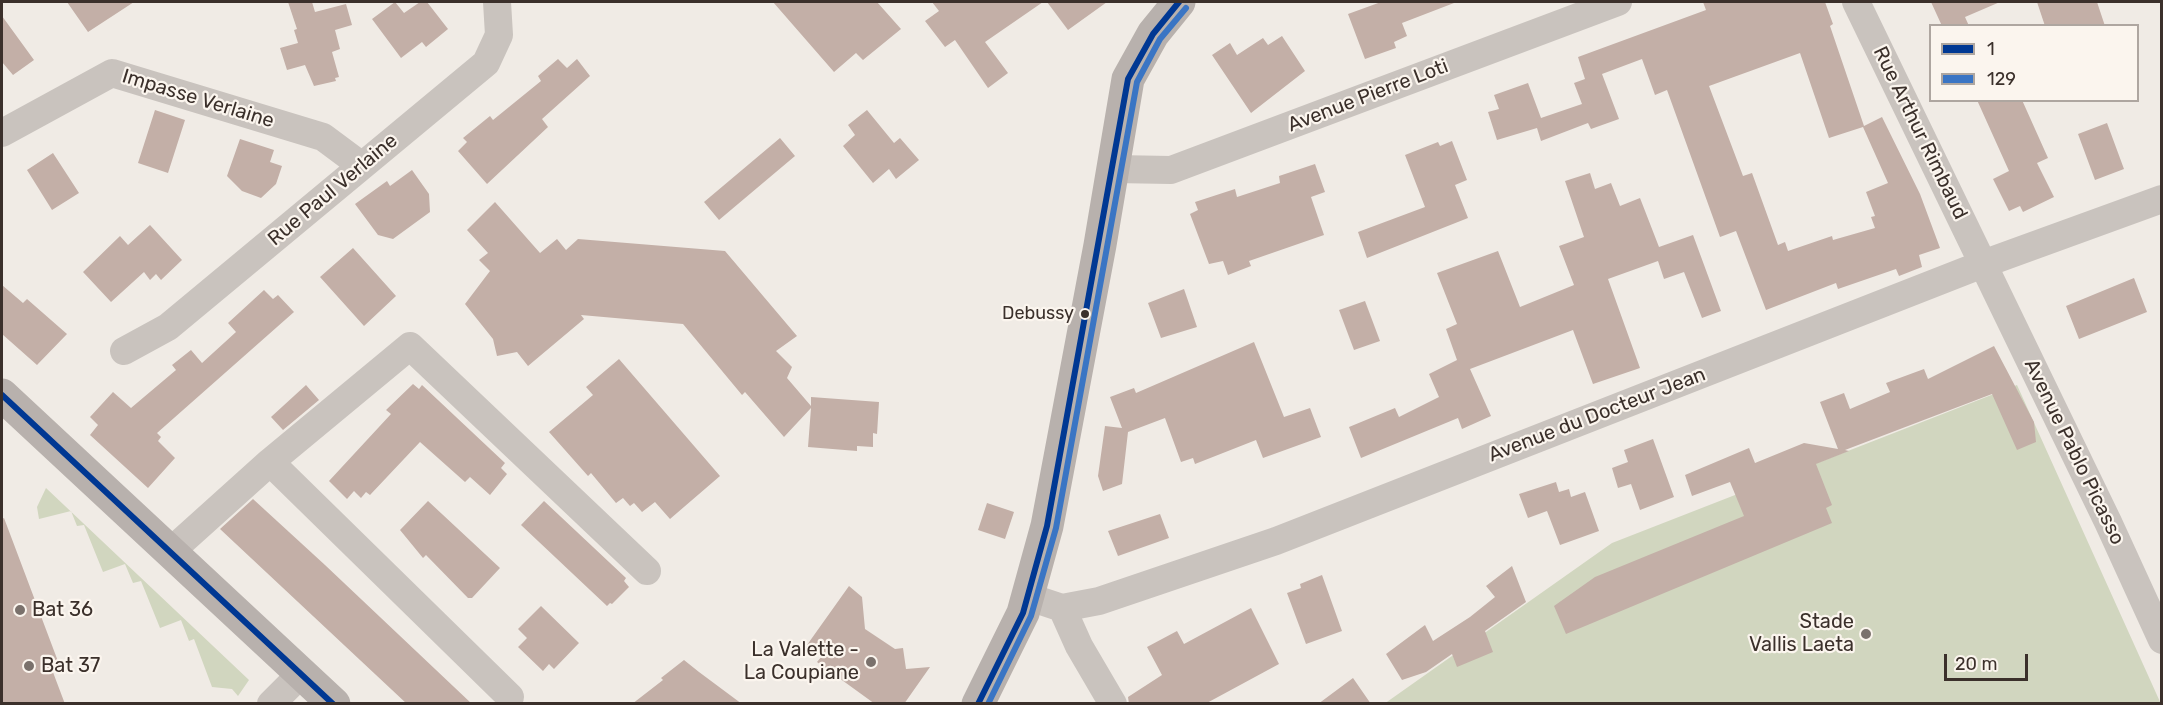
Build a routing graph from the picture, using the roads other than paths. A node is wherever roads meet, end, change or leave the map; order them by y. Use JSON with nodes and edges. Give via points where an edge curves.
{"nodes":[{"id":1,"x":496,"y":2,"type":"edge"},
{"id":2,"x":1179,"y":2,"type":"edge"},
{"id":3,"x":1618,"y":2,"type":"edge"},
{"id":4,"x":1856,"y":2,"type":"edge"},
{"id":5,"x":2,"y":134,"type":"edge"},
{"id":6,"x":362,"y":166,"type":"junction"},
{"id":7,"x":1114,"y":169,"type":"junction"},
{"id":8,"x":2162,"y":200,"type":"edge"},
{"id":9,"x":1983,"y":264,"type":"junction"},
{"id":10,"x":124,"y":351,"type":"dead end"},
{"id":11,"x":2,"y":394,"type":"edge"},
{"id":12,"x":270,"y":462,"type":"junction"},
{"id":13,"x":170,"y":552,"type":"junction"},
{"id":14,"x":647,"y":571,"type":"dead end"},
{"id":15,"x":1029,"y":597,"type":"junction"},
{"id":16,"x":1062,"y":608,"type":"junction"},
{"id":17,"x":2162,"y":640,"type":"edge"},
{"id":18,"x":302,"y":673,"type":"junction"},
{"id":19,"x":510,"y":696,"type":"dead end"},
{"id":20,"x":271,"y":704,"type":"edge"},
{"id":21,"x":334,"y":704,"type":"edge"},
{"id":22,"x":978,"y":704,"type":"edge"},
{"id":23,"x":1113,"y":704,"type":"edge"}],
"edges":[{"from":1,"to":6,"type":"street","name":"Rue Paul Verlaine","via":[[499,35],[486,63]]},
{"from":2,"to":7,"type":"main road","via":[[1153,34],[1128,79]]},
{"from":3,"to":7,"type":"street","name":"Avenue Pierre Loti","via":[[1171,170]]},
{"from":4,"to":9,"type":"street","name":"Rue Arthur Rimbaud"},
{"from":5,"to":6,"type":"street","name":"Impasse Verlaine","via":[[112,73],[323,137]]},
{"from":6,"to":10,"type":"street","name":"Rue Paul Verlaine","via":[[168,327]]},
{"from":7,"to":15,"type":"main road","via":[[1047,526]]},
{"from":8,"to":9,"type":"street","name":"Avenue du Docteur Jean"},
{"from":9,"to":16,"type":"street","name":"Avenue du Docteur Jean","via":[[1276,541],[1099,601]]},
{"from":9,"to":17,"type":"street","name":"Avenue Pablo Picasso"},
{"from":11,"to":13,"type":"main road"},
{"from":12,"to":13,"type":"street"},
{"from":12,"to":14,"type":"street","via":[[410,346]]},
{"from":12,"to":19,"type":"street"},
{"from":13,"to":18,"type":"main road"},
{"from":15,"to":16,"type":"street","name":"Avenue du Docteur Jean"},
{"from":15,"to":22,"type":"main road"},
{"from":16,"to":23,"type":"street"},
{"from":18,"to":20,"type":"street"},
{"from":18,"to":21,"type":"main road"}]}
